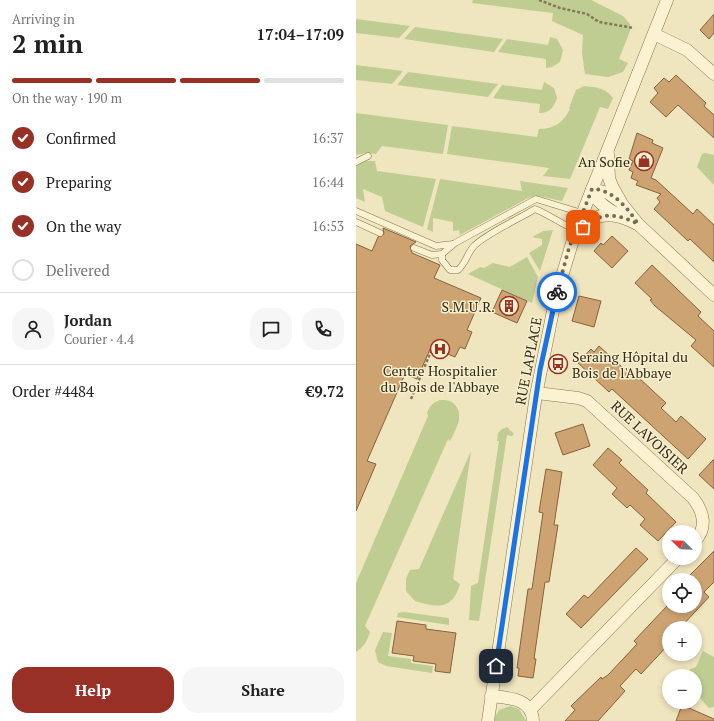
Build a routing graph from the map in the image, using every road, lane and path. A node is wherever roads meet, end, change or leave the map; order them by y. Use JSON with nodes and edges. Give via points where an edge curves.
{"nodes":[{"id":1,"x":539,"y":0,"type":"edge"},
{"id":2,"x":667,"y":0,"type":"edge"},
{"id":3,"x":634,"y":28,"type":"dead end"},
{"id":4,"x":657,"y":29,"type":"junction"},
{"id":5,"x":714,"y":74,"type":"edge"},
{"id":6,"x":609,"y":145,"type":"junction"},
{"id":7,"x":368,"y":156,"type":"dead end"},
{"id":8,"x":356,"y":162,"type":"edge"},
{"id":9,"x":592,"y":189,"type":"junction"},
{"id":10,"x":622,"y":204,"type":"junction"},
{"id":11,"x":356,"y":211,"type":"edge"},
{"id":12,"x":582,"y":213,"type":"junction"},
{"id":13,"x":619,"y":216,"type":"junction"},
{"id":14,"x":356,"y":222,"type":"edge"},
{"id":15,"x":638,"y":224,"type":"junction"},
{"id":16,"x":380,"y":233,"type":"dead end"},
{"id":17,"x":574,"y":235,"type":"junction"},
{"id":18,"x":454,"y":243,"type":"junction"},
{"id":19,"x":414,"y":248,"type":"dead end"},
{"id":20,"x":442,"y":254,"type":"junction"},
{"id":21,"x":714,"y":295,"type":"edge"},
{"id":22,"x":432,"y":349,"type":"dead end"},
{"id":23,"x":536,"y":393,"type":"junction"},
{"id":24,"x":411,"y":399,"type":"dead end"},
{"id":25,"x":702,"y":528,"type":"edge"},
{"id":26,"x":671,"y":565,"type":"edge"},
{"id":27,"x":491,"y":696,"type":"junction"},
{"id":28,"x":531,"y":716,"type":"edge"},
{"id":29,"x":488,"y":721,"type":"edge"}],
"edges":[{"from":1,"to":3,"type":"path","via":[[587,14],[599,22]]},
{"from":2,"to":4,"type":"street","name":"RUE LAPLACE"},
{"from":4,"to":5,"type":"street","via":[[687,50]]},
{"from":4,"to":6,"type":"street","name":"RUE LAPLACE"},
{"from":6,"to":9,"type":"street","name":"RUE LAPLACE"},
{"from":6,"to":10,"type":"street","via":[[609,178]]},
{"from":7,"to":8,"type":"lane"},
{"from":9,"to":10,"type":"street","via":[[608,193]]},
{"from":9,"to":12,"type":"street","name":"RUE LAPLACE"},
{"from":9,"to":13,"type":"street","via":[[592,193],[602,205]]},
{"from":10,"to":15,"type":"street"},
{"from":11,"to":18,"type":"lane","via":[[436,246]]},
{"from":12,"to":17,"type":"street","name":"RUE LAPLACE"},
{"from":12,"to":18,"type":"lane","via":[[536,199]]},
{"from":13,"to":15,"type":"street"},
{"from":13,"to":17,"type":"street","via":[[596,217]]},
{"from":14,"to":16,"type":"lane"},
{"from":15,"to":21,"type":"street"},
{"from":17,"to":20,"type":"lane","via":[[548,214],[535,210],[473,247],[464,265],[458,270],[450,270],[442,260]]},
{"from":17,"to":23,"type":"street","name":"RUE LAPLACE","via":[[556,296]]},
{"from":18,"to":20,"type":"lane"},
{"from":19,"to":20,"type":"lane","via":[[432,255]]},
{"from":22,"to":24,"type":"path"},
{"from":23,"to":25,"type":"street","name":"RUE LAVOISIER","via":[[588,401],[693,498],[700,506],[703,516]]},
{"from":23,"to":27,"type":"street","name":"RUE LAPLACE"},
{"from":26,"to":28,"type":"street"},
{"from":27,"to":28,"type":"street","via":[[520,701]]},
{"from":27,"to":29,"type":"street","name":"RUE LAPLACE"}]}
